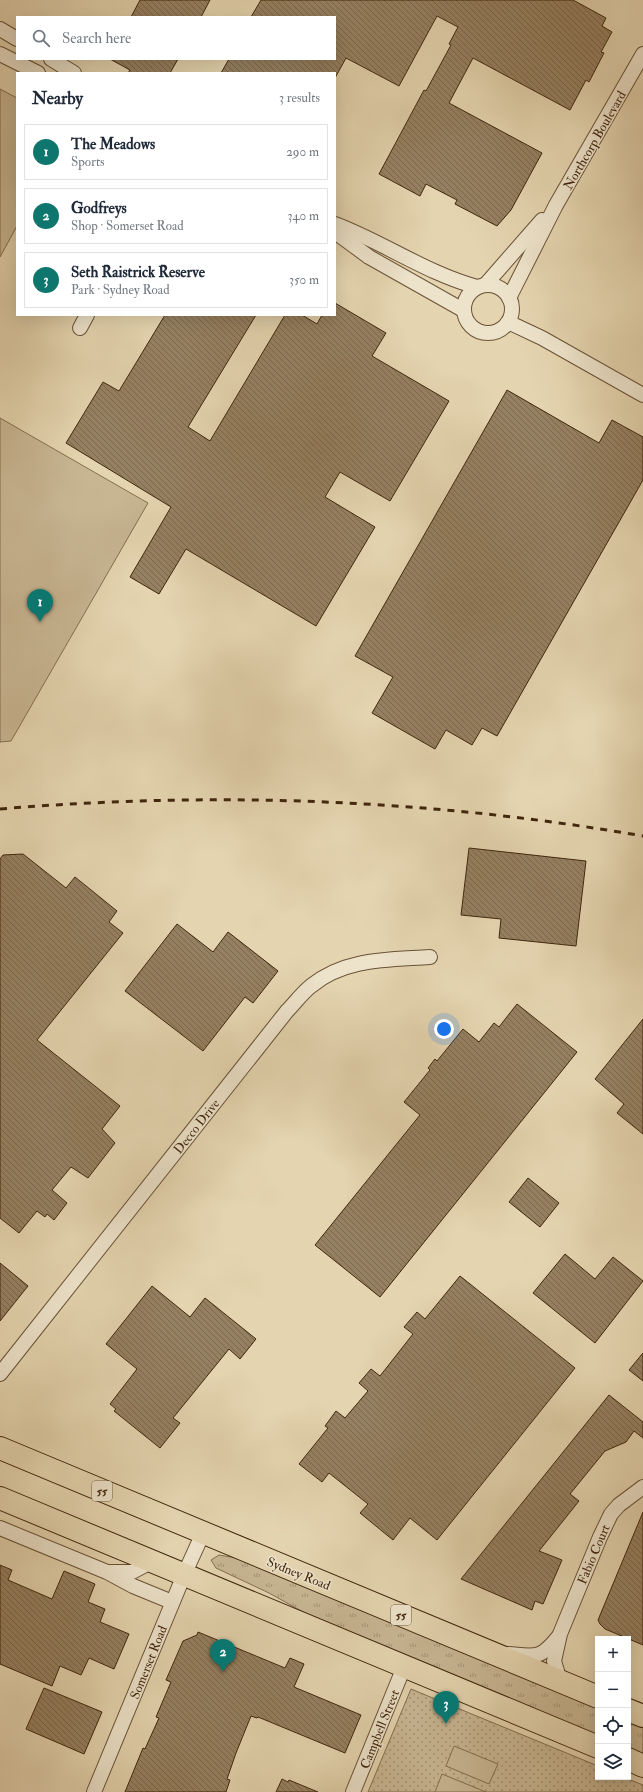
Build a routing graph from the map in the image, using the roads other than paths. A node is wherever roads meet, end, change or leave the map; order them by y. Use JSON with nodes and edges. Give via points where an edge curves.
{"nodes":[{"id":1,"x":0,"y":29,"type":"edge"},
{"id":2,"x":16,"y":38,"type":"edge"},
{"id":3,"x":0,"y":54,"type":"edge"},
{"id":4,"x":643,"y":54,"type":"edge"},
{"id":5,"x":53,"y":60,"type":"edge"},
{"id":6,"x":36,"y":72,"type":"edge"},
{"id":7,"x":72,"y":72,"type":"edge"},
{"id":8,"x":556,"y":205,"type":"junction"},
{"id":9,"x":336,"y":224,"type":"edge"},
{"id":10,"x":336,"y":233,"type":"edge"},
{"id":11,"x":481,"y":286,"type":"junction"},
{"id":12,"x":509,"y":298,"type":"junction"},
{"id":13,"x":463,"y":310,"type":"junction"},
{"id":14,"x":86,"y":316,"type":"edge"},
{"id":15,"x":508,"y":322,"type":"junction"},
{"id":16,"x":80,"y":328,"type":"dead end"},
{"id":17,"x":643,"y":395,"type":"edge"},
{"id":18,"x":430,"y":957,"type":"dead end"},
{"id":19,"x":2,"y":1370,"type":"edge"},
{"id":20,"x":0,"y":1448,"type":"edge"},
{"id":21,"x":643,"y":1487,"type":"edge"},
{"id":22,"x":0,"y":1498,"type":"edge"},
{"id":23,"x":0,"y":1528,"type":"edge"},
{"id":24,"x":203,"y":1534,"type":"junction"},
{"id":25,"x":151,"y":1562,"type":"junction"},
{"id":26,"x":107,"y":1572,"type":"junction"},
{"id":27,"x":184,"y":1575,"type":"junction"},
{"id":28,"x":172,"y":1602,"type":"junction"},
{"id":29,"x":560,"y":1634,"type":"junction"},
{"id":30,"x":492,"y":1653,"type":"junction"},
{"id":31,"x":404,"y":1667,"type":"junction"},
{"id":32,"x":560,"y":1681,"type":"junction"},
{"id":33,"x":595,"y":1696,"type":"edge"},
{"id":34,"x":631,"y":1711,"type":"edge"},
{"id":35,"x":643,"y":1716,"type":"edge"},
{"id":36,"x":595,"y":1746,"type":"edge"},
{"id":37,"x":631,"y":1761,"type":"edge"},
{"id":38,"x":643,"y":1766,"type":"edge"},
{"id":39,"x":94,"y":1792,"type":"edge"},
{"id":40,"x":354,"y":1792,"type":"edge"}],
"edges":[{"from":1,"to":2,"type":"street"},
{"from":3,"to":6,"type":"street"},
{"from":4,"to":8,"type":"street","name":"Northcorp Boulevard"},
{"from":5,"to":7,"type":"street"},
{"from":8,"to":11,"type":"street","name":"Northcorp Boulevard"},
{"from":8,"to":12,"type":"street","name":"Northcorp Boulevard"},
{"from":9,"to":11,"type":"street","via":[[449,278]]},
{"from":10,"to":13,"type":"street","via":[[369,257]]},
{"from":11,"to":12,"type":"street","via":[[500,287]]},
{"from":11,"to":13,"type":"street","name":"Northcorp Boulevard","via":[[466,297]]},
{"from":12,"to":15,"type":"street","name":"Northcorp Boulevard","via":[[512,310]]},
{"from":13,"to":15,"type":"street","via":[[469,324],[481,332],[496,332]]},
{"from":14,"to":16,"type":"street"},
{"from":15,"to":17,"type":"street","via":[[542,338]]},
{"from":18,"to":19,"type":"street","name":"Decco Drive","via":[[360,962],[338,969],[311,986],[287,1011]]},
{"from":20,"to":24,"type":"highway","name":"Sydney Road","number":"55"},
{"from":21,"to":29,"type":"street","name":"Fabio Court","via":[[619,1505],[606,1522]]},
{"from":22,"to":25,"type":"highway"},
{"from":23,"to":26,"type":"street"},
{"from":24,"to":27,"type":"street","name":"Somerset Road"},
{"from":24,"to":30,"type":"highway","name":"Sydney Road","number":"55"},
{"from":25,"to":26,"type":"street","via":[[132,1572]]},
{"from":25,"to":27,"type":"highway"},
{"from":26,"to":28,"type":"street"},
{"from":27,"to":28,"type":"street","name":"Somerset Road"},
{"from":27,"to":31,"type":"highway"},
{"from":28,"to":39,"type":"street","name":"Somerset Road"},
{"from":29,"to":30,"type":"street","name":"Fabio Court","via":[[541,1654],[533,1656]]},
{"from":29,"to":32,"type":"street","name":"Fabio Court","via":[[554,1661]]},
{"from":30,"to":32,"type":"highway","name":"Sydney Road","number":"55"},
{"from":31,"to":36,"type":"highway"},
{"from":31,"to":40,"type":"street","name":"Campbell Street"},
{"from":32,"to":33,"type":"highway","name":"Sydney Road","number":"55"},
{"from":34,"to":35,"type":"highway"},
{"from":37,"to":38,"type":"highway"}]}
